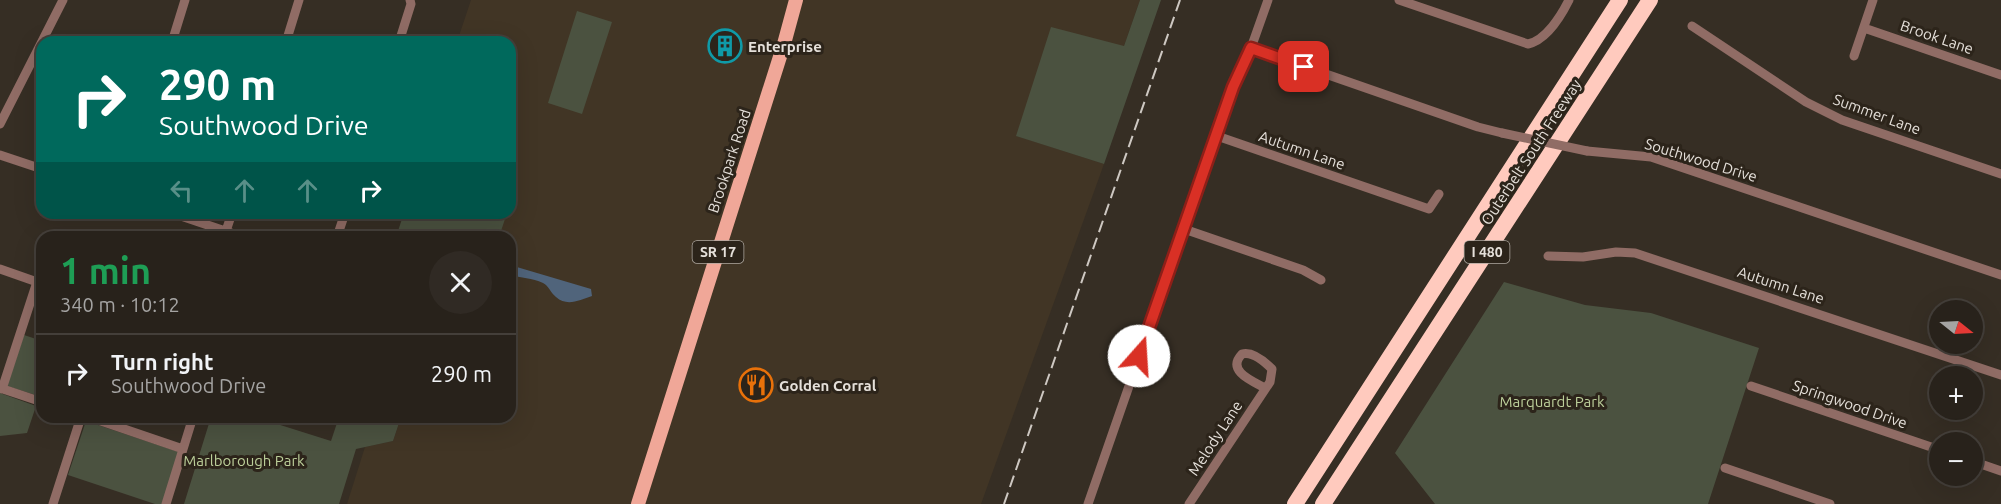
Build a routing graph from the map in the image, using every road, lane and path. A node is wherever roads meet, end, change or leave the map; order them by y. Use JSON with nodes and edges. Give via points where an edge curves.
{"nodes":[{"id":1,"x":63,"y":0,"type":"edge"},
{"id":2,"x":185,"y":0,"type":"edge"},
{"id":3,"x":299,"y":0,"type":"edge"},
{"id":4,"x":796,"y":0,"type":"edge"},
{"id":5,"x":1268,"y":0,"type":"edge"},
{"id":6,"x":1399,"y":0,"type":"edge"},
{"id":7,"x":1569,"y":0,"type":"edge"},
{"id":8,"x":1620,"y":0,"type":"edge"},
{"id":9,"x":1650,"y":0,"type":"edge"},
{"id":10,"x":1873,"y":0,"type":"edge"},
{"id":11,"x":410,"y":2,"type":"edge"},
{"id":12,"x":1692,"y":26,"type":"dead end"},
{"id":13,"x":1864,"y":28,"type":"junction"},
{"id":14,"x":45,"y":36,"type":"edge"},
{"id":15,"x":174,"y":36,"type":"edge"},
{"id":16,"x":288,"y":36,"type":"edge"},
{"id":17,"x":401,"y":36,"type":"edge"},
{"id":18,"x":1251,"y":48,"type":"junction"},
{"id":19,"x":36,"y":53,"type":"edge"},
{"id":20,"x":1854,"y":57,"type":"dead end"},
{"id":21,"x":2001,"y":75,"type":"edge"},
{"id":22,"x":0,"y":124,"type":"edge"},
{"id":23,"x":1217,"y":136,"type":"junction"},
{"id":24,"x":0,"y":155,"type":"edge"},
{"id":25,"x":36,"y":167,"type":"edge"},
{"id":26,"x":2001,"y":174,"type":"edge"},
{"id":27,"x":1439,"y":194,"type":"dead end"},
{"id":28,"x":190,"y":219,"type":"edge"},
{"id":29,"x":230,"y":219,"type":"edge"},
{"id":30,"x":1184,"y":229,"type":"junction"},
{"id":31,"x":226,"y":231,"type":"joint"},
{"id":32,"x":1548,"y":256,"type":"dead end"},
{"id":33,"x":0,"y":269,"type":"edge"},
{"id":34,"x":2001,"y":275,"type":"edge"},
{"id":35,"x":1321,"y":280,"type":"dead end"},
{"id":36,"x":36,"y":282,"type":"edge"},
{"id":37,"x":36,"y":291,"type":"edge"},
{"id":38,"x":2001,"y":375,"type":"edge"},
{"id":39,"x":1751,"y":386,"type":"dead end"},
{"id":40,"x":1,"y":388,"type":"edge"},
{"id":41,"x":1265,"y":388,"type":"dead end"},
{"id":42,"x":36,"y":400,"type":"edge"},
{"id":43,"x":79,"y":423,"type":"edge"},
{"id":44,"x":106,"y":423,"type":"edge"},
{"id":45,"x":191,"y":423,"type":"edge"},
{"id":46,"x":1929,"y":446,"type":"edge"},
{"id":47,"x":183,"y":449,"type":"junction"},
{"id":48,"x":1983,"y":465,"type":"edge"},
{"id":49,"x":1725,"y":468,"type":"dead end"},
{"id":50,"x":2001,"y":471,"type":"edge"},
{"id":51,"x":53,"y":504,"type":"edge"},
{"id":52,"x":166,"y":504,"type":"edge"},
{"id":53,"x":638,"y":504,"type":"edge"},
{"id":54,"x":1088,"y":504,"type":"edge"},
{"id":55,"x":1189,"y":504,"type":"edge"},
{"id":56,"x":1295,"y":504,"type":"edge"},
{"id":57,"x":1323,"y":504,"type":"edge"},
{"id":58,"x":1830,"y":504,"type":"edge"}],
"edges":[{"from":1,"to":14,"type":"street"},
{"from":2,"to":15,"type":"street"},
{"from":3,"to":16,"type":"street"},
{"from":4,"to":53,"type":"main road","name":"Brookpark Road","number":"SR 17"},
{"from":5,"to":18,"type":"street"},
{"from":6,"to":7,"type":"street","via":[[1528,44],[1546,33]]},
{"from":8,"to":56,"type":"highway","name":"Outerbelt South Freeway","number":"I 480"},
{"from":9,"to":57,"type":"highway","name":"Outerbelt South Freeway","number":"I 480"},
{"from":10,"to":13,"type":"street"},
{"from":11,"to":17,"type":"street"},
{"from":12,"to":26,"type":"street","name":"Summer Lane","via":[[1806,102],[1842,120]]},
{"from":13,"to":20,"type":"street"},
{"from":13,"to":21,"type":"street","name":"Brook Lane"},
{"from":18,"to":23,"type":"street"},
{"from":18,"to":34,"type":"street","name":"Southwood Drive","bridge":true,"via":[[1479,127],[1587,151],[1651,157]]},
{"from":19,"to":22,"type":"street"},
{"from":23,"to":27,"type":"street","name":"Autumn Lane","via":[[1430,209]]},
{"from":23,"to":30,"type":"street"},
{"from":24,"to":25,"type":"street"},
{"from":28,"to":31,"type":"street"},
{"from":29,"to":31,"type":"street"},
{"from":30,"to":35,"type":"street","via":[[1303,270]]},
{"from":30,"to":54,"type":"street"},
{"from":32,"to":38,"type":"street","name":"Autumn Lane","via":[[1635,253]]},
{"from":33,"to":36,"type":"street"},
{"from":37,"to":40,"type":"street"},
{"from":39,"to":46,"type":"street","name":"Springwood Drive"},
{"from":40,"to":42,"type":"street"},
{"from":41,"to":55,"type":"street","name":"Melody Lane"},
{"from":43,"to":51,"type":"street"},
{"from":44,"to":47,"type":"street"},
{"from":45,"to":47,"type":"street"},
{"from":47,"to":52,"type":"street"},
{"from":48,"to":50,"type":"street"},
{"from":49,"to":58,"type":"street"}]}
